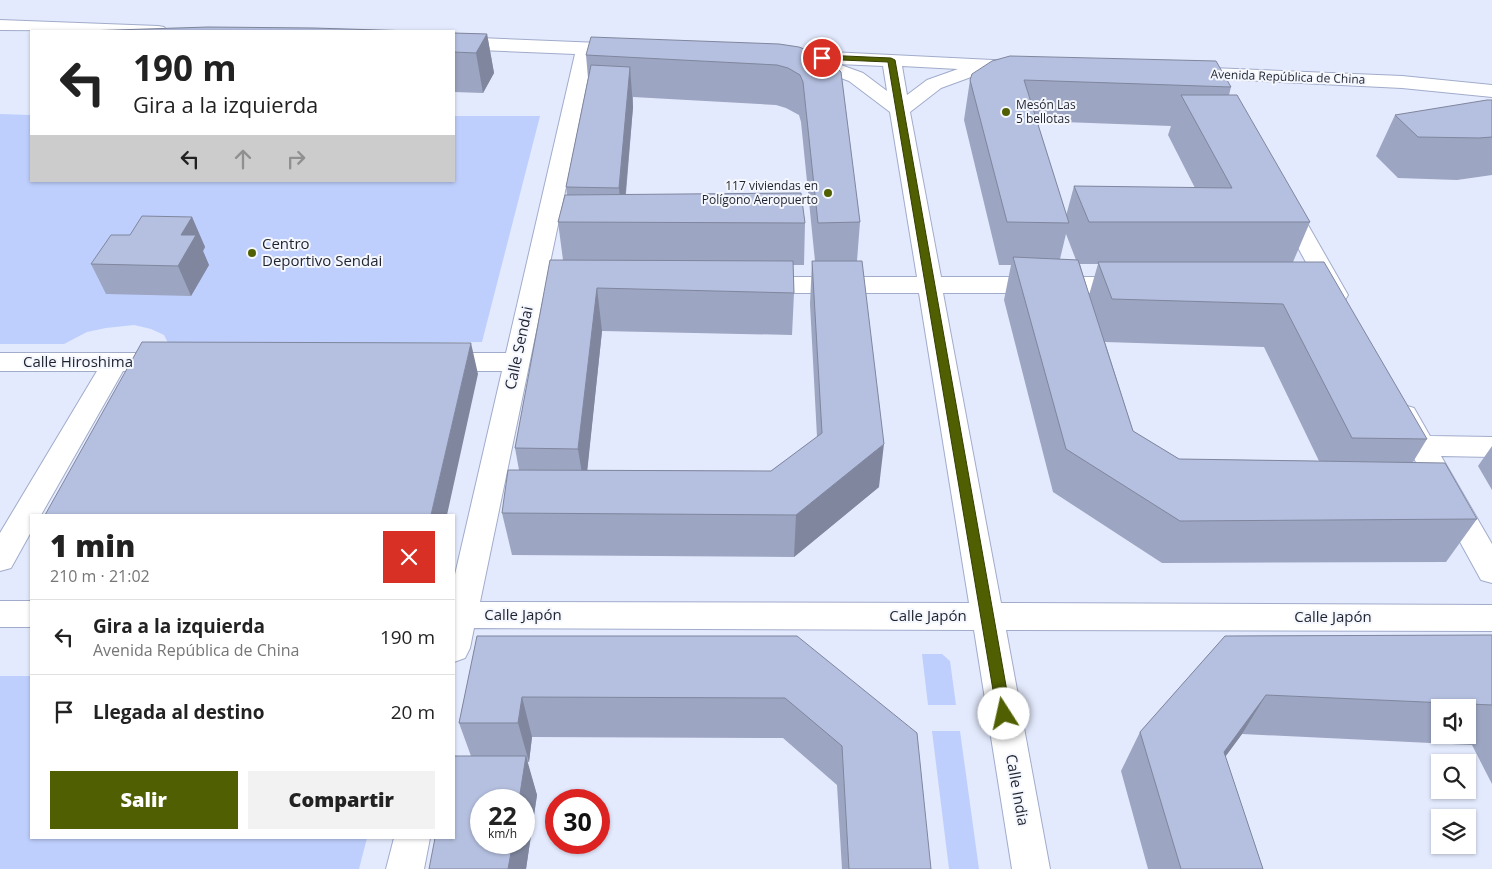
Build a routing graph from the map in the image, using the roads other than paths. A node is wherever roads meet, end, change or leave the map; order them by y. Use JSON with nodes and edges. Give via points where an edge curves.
{"nodes":[{"id":1,"x":0,"y":25,"type":"edge"},
{"id":2,"x":18,"y":26,"type":"junction"},
{"id":3,"x":130,"y":30,"type":"edge"},
{"id":4,"x":455,"y":42,"type":"edge"},
{"id":5,"x":0,"y":46,"type":"edge"},
{"id":6,"x":586,"y":48,"type":"junction"},
{"id":7,"x":642,"y":50,"type":"edge"},
{"id":8,"x":776,"y":56,"type":"edge"},
{"id":9,"x":804,"y":57,"type":"junction"},
{"id":10,"x":891,"y":60,"type":"junction"},
{"id":11,"x":988,"y":64,"type":"junction"},
{"id":12,"x":1046,"y":67,"type":"edge"},
{"id":13,"x":1172,"y":72,"type":"edge"},
{"id":14,"x":1212,"y":74,"type":"junction"},
{"id":15,"x":1492,"y":91,"type":"edge"},
{"id":16,"x":1225,"y":98,"type":"edge"},
{"id":17,"x":900,"y":110,"type":"junction"},
{"id":18,"x":1273,"y":183,"type":"edge"},
{"id":19,"x":1301,"y":284,"type":"edge"},
{"id":20,"x":1330,"y":284,"type":"junction"},
{"id":21,"x":533,"y":285,"type":"junction"},
{"id":22,"x":603,"y":285,"type":"edge"},
{"id":23,"x":732,"y":285,"type":"edge"},
{"id":24,"x":930,"y":285,"type":"junction"},
{"id":25,"x":1154,"y":285,"type":"edge"},
{"id":26,"x":1349,"y":319,"type":"edge"},
{"id":27,"x":0,"y":362,"type":"edge"},
{"id":28,"x":115,"y":362,"type":"junction"},
{"id":29,"x":193,"y":362,"type":"edge"},
{"id":30,"x":418,"y":362,"type":"edge"},
{"id":31,"x":516,"y":362,"type":"junction"},
{"id":32,"x":1393,"y":395,"type":"edge"},
{"id":33,"x":1422,"y":446,"type":"junction"},
{"id":34,"x":1492,"y":447,"type":"edge"},
{"id":35,"x":0,"y":559,"type":"edge"},
{"id":36,"x":1492,"y":571,"type":"edge"},
{"id":37,"x":0,"y":614,"type":"edge"},
{"id":38,"x":30,"y":614,"type":"edge"},
{"id":39,"x":457,"y":615,"type":"edge"},
{"id":40,"x":987,"y":616,"type":"junction"},
{"id":41,"x":1492,"y":618,"type":"edge"},
{"id":42,"x":455,"y":637,"type":"edge"},
{"id":43,"x":412,"y":839,"type":"edge"},
{"id":44,"x":405,"y":869,"type":"edge"},
{"id":45,"x":1031,"y":869,"type":"edge"}],
"edges":[{"from":1,"to":2,"type":"street"},
{"from":2,"to":3,"type":"street"},
{"from":2,"to":5,"type":"street"},
{"from":4,"to":6,"type":"street"},
{"from":6,"to":7,"type":"street"},
{"from":6,"to":21,"type":"street","name":"Calle Sendai"},
{"from":8,"to":9,"type":"street"},
{"from":9,"to":10,"type":"street"},
{"from":9,"to":17,"type":"street","via":[[856,77]]},
{"from":10,"to":11,"type":"street"},
{"from":10,"to":17,"type":"street","name":"Calle India"},
{"from":11,"to":12,"type":"street"},
{"from":11,"to":17,"type":"street","via":[[934,84]]},
{"from":13,"to":14,"type":"street","name":"Avenida República de China"},
{"from":14,"to":15,"type":"street","name":"Avenida República de China","via":[[1402,82]]},
{"from":14,"to":16,"type":"street"},
{"from":17,"to":24,"type":"street","name":"Calle India"},
{"from":18,"to":20,"type":"street"},
{"from":19,"to":20,"type":"street"},
{"from":20,"to":26,"type":"street"},
{"from":21,"to":22,"type":"street"},
{"from":21,"to":31,"type":"street","name":"Calle Sendai"},
{"from":23,"to":24,"type":"street"},
{"from":24,"to":25,"type":"street"},
{"from":24,"to":40,"type":"street","name":"Calle India"},
{"from":27,"to":28,"type":"street","name":"Calle Hiroshima"},
{"from":28,"to":29,"type":"street","name":"Calle Hiroshima"},
{"from":28,"to":35,"type":"street"},
{"from":30,"to":31,"type":"street"},
{"from":31,"to":39,"type":"street","name":"Calle Sendai"},
{"from":32,"to":33,"type":"street"},
{"from":33,"to":34,"type":"street"},
{"from":33,"to":36,"type":"street"},
{"from":37,"to":38,"type":"street"},
{"from":39,"to":40,"type":"street","name":"Calle Japón"},
{"from":39,"to":42,"type":"street","name":"Calle Sendai"},
{"from":40,"to":41,"type":"street","name":"Calle Japón"},
{"from":40,"to":45,"type":"street","name":"Calle India"},
{"from":43,"to":44,"type":"street"}]}
